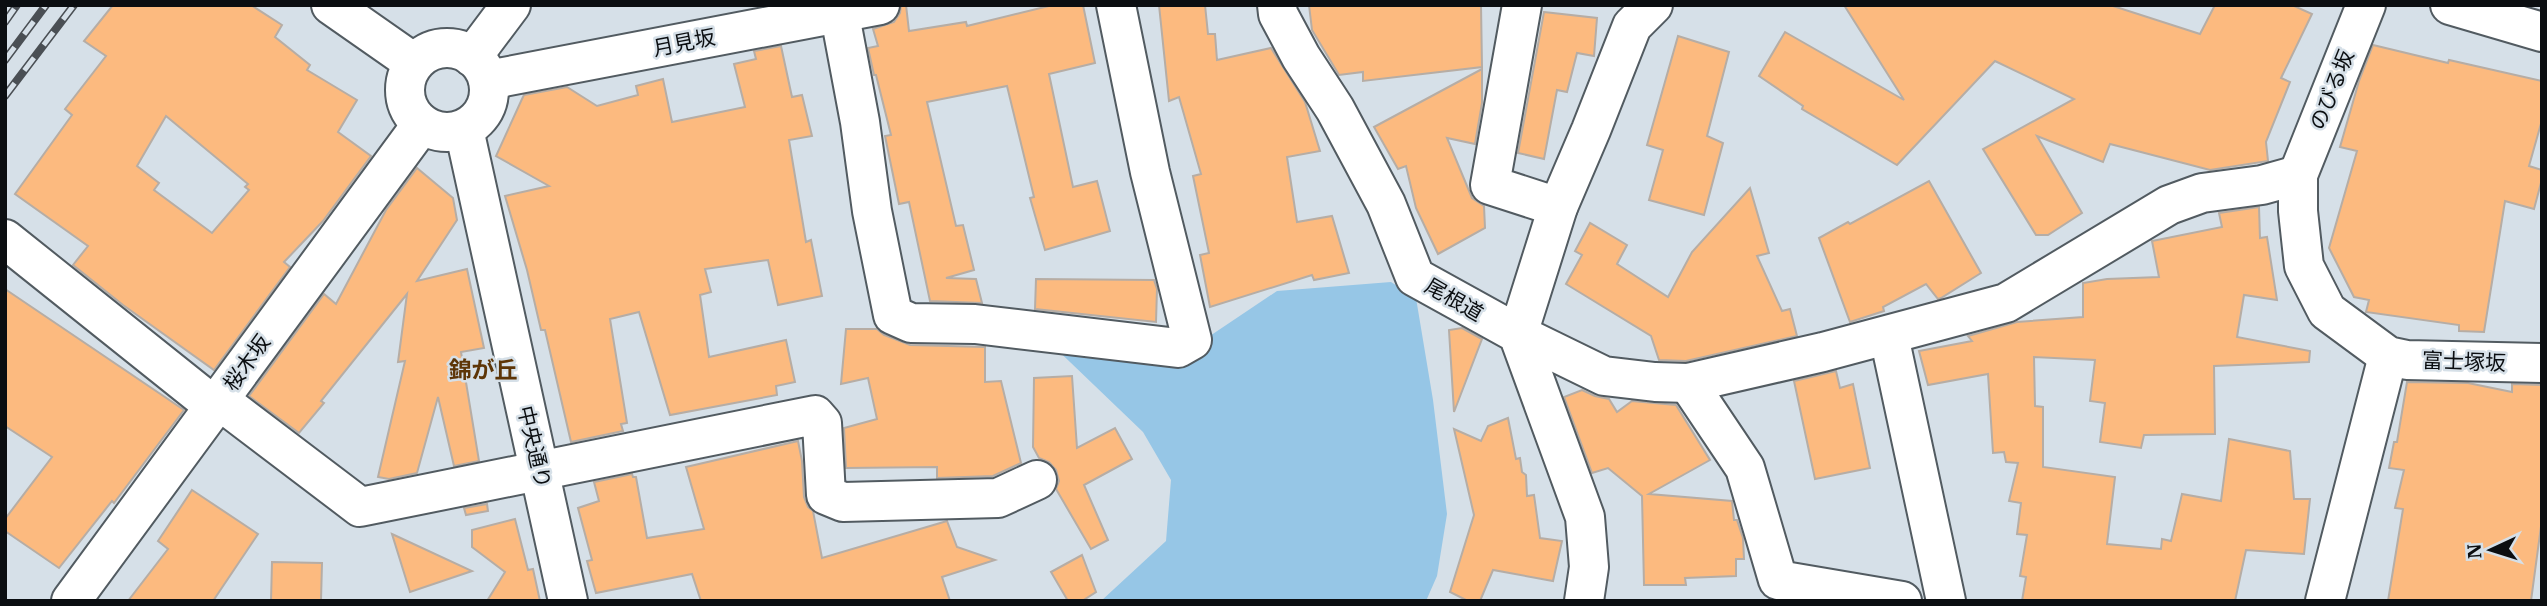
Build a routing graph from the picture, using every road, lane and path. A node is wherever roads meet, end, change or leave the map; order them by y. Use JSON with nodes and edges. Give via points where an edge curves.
{"nodes":[{"id":1,"x":331,"y":5,"type":"edge"},
{"id":2,"x":511,"y":5,"type":"edge"},
{"id":3,"x":880,"y":5,"type":"edge"},
{"id":4,"x":1116,"y":5,"type":"edge"},
{"id":5,"x":1277,"y":5,"type":"edge"},
{"id":6,"x":1522,"y":5,"type":"edge"},
{"id":7,"x":1653,"y":5,"type":"edge"},
{"id":8,"x":2366,"y":5,"type":"edge"},
{"id":9,"x":2450,"y":5,"type":"edge"},
{"id":10,"x":839,"y":9,"type":"edge"},
{"id":11,"x":2542,"y":32,"type":"edge"},
{"id":12,"x":414,"y":63,"type":"junction"},
{"id":13,"x":480,"y":68,"type":"junction"},
{"id":14,"x":422,"y":124,"type":"junction"},
{"id":15,"x":464,"y":129,"type":"junction"},
{"id":16,"x":2298,"y":176,"type":"junction"},
{"id":17,"x":1558,"y":207,"type":"junction"},
{"id":18,"x":5,"y":240,"type":"edge"},
{"id":19,"x":1518,"y":334,"type":"junction"},
{"id":20,"x":1889,"y":335,"type":"junction"},
{"id":21,"x":2388,"y":356,"type":"junction"},
{"id":22,"x":2542,"y":363,"type":"edge"},
{"id":23,"x":1688,"y":383,"type":"junction"},
{"id":24,"x":217,"y":403,"type":"junction"},
{"id":25,"x":539,"y":470,"type":"junction"},
{"id":26,"x":1037,"y":480,"type":"dead end"},
{"id":27,"x":1888,"y":600,"type":"edge"},
{"id":28,"x":71,"y":601,"type":"edge"},
{"id":29,"x":568,"y":601,"type":"edge"},
{"id":30,"x":1584,"y":601,"type":"edge"},
{"id":31,"x":1946,"y":601,"type":"edge"},
{"id":32,"x":2325,"y":601,"type":"edge"}],
"edges":[{"from":1,"to":12,"type":"street"},
{"from":2,"to":13,"type":"street"},
{"from":3,"to":10,"type":"street","name":"月見坂"},
{"from":4,"to":10,"type":"street","via":[[1150,172],[1192,340],[1178,348],[975,324],[911,323],[893,315]]},
{"from":5,"to":19,"type":"street","name":"尾根道","via":[[1301,57],[1386,204],[1415,277]]},
{"from":6,"to":17,"type":"street","via":[[1490,185]]},
{"from":7,"to":17,"type":"street","via":[[1632,26]]},
{"from":8,"to":16,"type":"street","name":"のびる坂"},
{"from":9,"to":11,"type":"street"},
{"from":10,"to":13,"type":"street","name":"月見坂"},
{"from":12,"to":13,"type":"street","via":[[437,49],[462,51]]},
{"from":12,"to":14,"type":"street","via":[[405,94],[412,114]]},
{"from":13,"to":15,"type":"street","via":[[487,103]]},
{"from":14,"to":15,"type":"street","via":[[442,132]]},
{"from":14,"to":24,"type":"street","name":"桜木坂"},
{"from":15,"to":25,"type":"street","name":"中央通り"},
{"from":16,"to":20,"type":"street","name":"尾根道","via":[[2203,193],[2169,205],[2006,303]]},
{"from":16,"to":21,"type":"street","via":[[2304,266],[2328,311]]},
{"from":17,"to":19,"type":"street"},
{"from":18,"to":24,"type":"street"},
{"from":19,"to":23,"type":"street","name":"尾根道","via":[[1604,376]]},
{"from":19,"to":30,"type":"street","via":[[1584,517],[1589,567]]},
{"from":20,"to":23,"type":"street","name":"尾根道"},
{"from":20,"to":31,"type":"street"},
{"from":21,"to":22,"type":"street","name":"富士塚坂"},
{"from":21,"to":32,"type":"street"},
{"from":23,"to":27,"type":"street","via":[[1745,468],[1778,580]]},
{"from":24,"to":25,"type":"street","via":[[360,507]]},
{"from":24,"to":28,"type":"street","name":"桜木坂"},
{"from":25,"to":26,"type":"street","via":[[815,415],[822,423],[826,495],[843,502],[998,498]]},
{"from":25,"to":29,"type":"street","name":"中央通り"}]}
